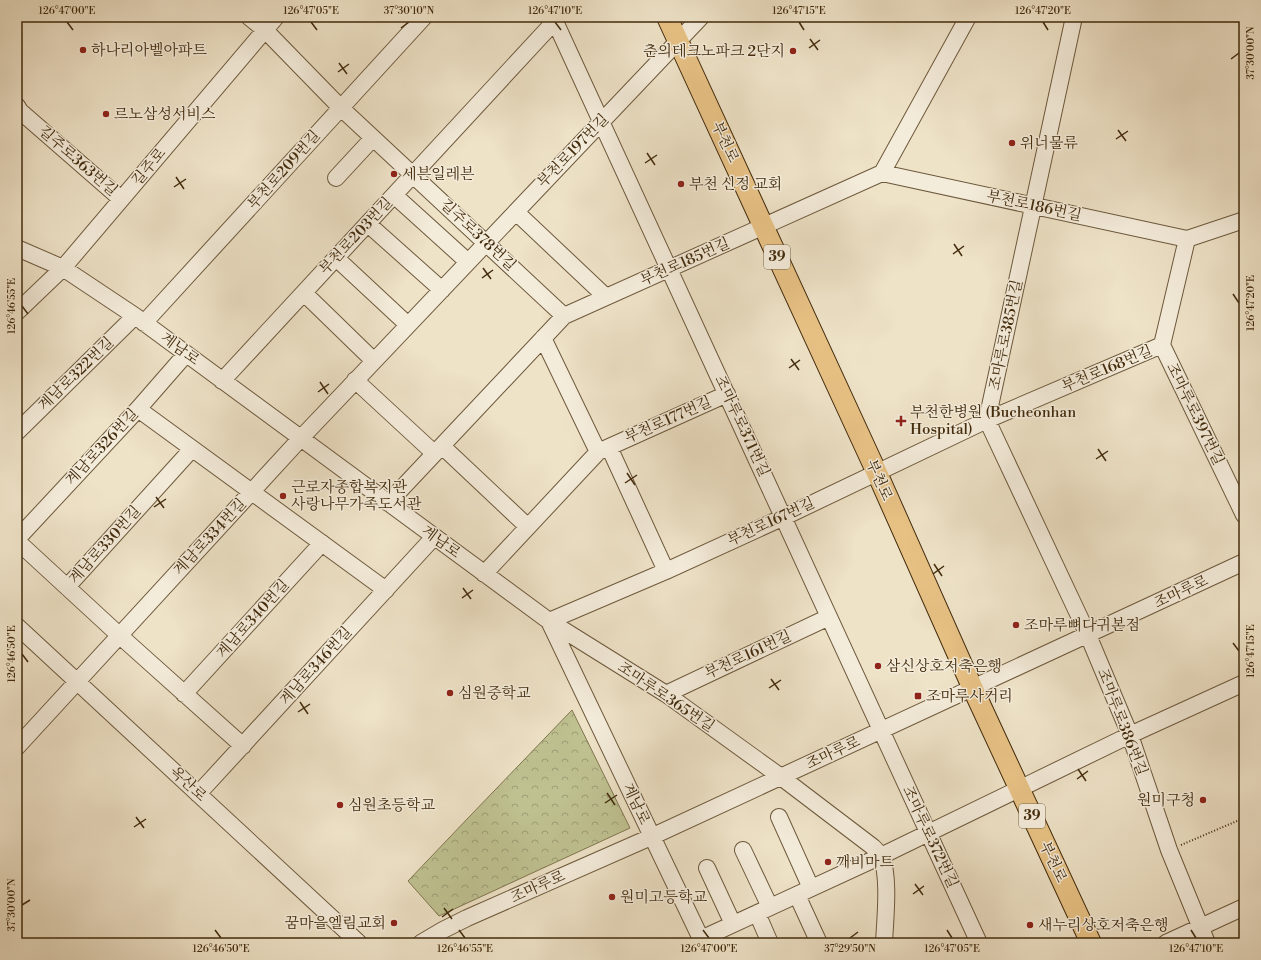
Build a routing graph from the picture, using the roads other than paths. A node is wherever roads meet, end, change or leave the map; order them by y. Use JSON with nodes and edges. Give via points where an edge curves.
{"nodes":[{"id":1,"x":249,"y":17,"type":"edge"},
{"id":2,"x":276,"y":17,"type":"edge"},
{"id":3,"x":424,"y":17,"type":"edge"},
{"id":4,"x":667,"y":17,"type":"edge"},
{"id":5,"x":701,"y":17,"type":"edge"},
{"id":6,"x":968,"y":17,"type":"edge"},
{"id":7,"x":1074,"y":17,"type":"edge"},
{"id":8,"x":554,"y":19,"type":"edge"},
{"id":9,"x":265,"y":30,"type":"junction"},
{"id":10,"x":678,"y":41,"type":"junction"},
{"id":11,"x":17,"y":106,"type":"edge"},
{"id":12,"x":341,"y":108,"type":"junction"},
{"id":13,"x":602,"y":121,"type":"junction"},
{"id":14,"x":373,"y":138,"type":"junction"},
{"id":15,"x":882,"y":173,"type":"junction"},
{"id":16,"x":413,"y":174,"type":"junction"},
{"id":17,"x":336,"y":178,"type":"dead end"},
{"id":18,"x":394,"y":195,"type":"junction"},
{"id":19,"x":122,"y":199,"type":"junction"},
{"id":20,"x":1034,"y":206,"type":"junction"},
{"id":21,"x":516,"y":212,"type":"junction"},
{"id":22,"x":1244,"y":220,"type":"edge"},
{"id":23,"x":368,"y":224,"type":"junction"},
{"id":24,"x":764,"y":227,"type":"junction"},
{"id":25,"x":1187,"y":239,"type":"junction"},
{"id":26,"x":486,"y":243,"type":"junction"},
{"id":27,"x":17,"y":248,"type":"edge"},
{"id":28,"x":336,"y":258,"type":"junction"},
{"id":29,"x":468,"y":262,"type":"junction"},
{"id":30,"x":63,"y":268,"type":"junction"},
{"id":31,"x":670,"y":269,"type":"junction"},
{"id":32,"x":442,"y":290,"type":"junction"},
{"id":33,"x":304,"y":293,"type":"junction"},
{"id":34,"x":606,"y":297,"type":"junction"},
{"id":35,"x":17,"y":312,"type":"edge"},
{"id":36,"x":564,"y":316,"type":"junction"},
{"id":37,"x":140,"y":320,"type":"junction"},
{"id":38,"x":408,"y":325,"type":"junction"},
{"id":39,"x":543,"y":338,"type":"junction"},
{"id":40,"x":1162,"y":345,"type":"junction"},
{"id":41,"x":186,"y":354,"type":"junction"},
{"id":42,"x":374,"y":361,"type":"junction"},
{"id":43,"x":356,"y":380,"type":"junction"},
{"id":44,"x":222,"y":381,"type":"junction"},
{"id":45,"x":727,"y":394,"type":"junction"},
{"id":46,"x":138,"y":409,"type":"junction"},
{"id":47,"x":987,"y":420,"type":"junction"},
{"id":48,"x":17,"y":432,"type":"edge"},
{"id":49,"x":300,"y":438,"type":"junction"},
{"id":50,"x":192,"y":449,"type":"junction"},
{"id":51,"x":603,"y":449,"type":"junction"},
{"id":52,"x":438,"y":450,"type":"junction"},
{"id":53,"x":876,"y":473,"type":"junction"},
{"id":54,"x":251,"y":492,"type":"junction"},
{"id":55,"x":388,"y":503,"type":"junction"},
{"id":56,"x":1244,"y":515,"type":"edge"},
{"id":57,"x":784,"y":517,"type":"junction"},
{"id":58,"x":528,"y":527,"type":"junction"},
{"id":59,"x":434,"y":537,"type":"junction"},
{"id":60,"x":17,"y":540,"type":"edge"},
{"id":61,"x":322,"y":543,"type":"junction"},
{"id":62,"x":1244,"y":562,"type":"edge"},
{"id":63,"x":666,"y":571,"type":"junction"},
{"id":64,"x":484,"y":574,"type":"junction"},
{"id":65,"x":67,"y":587,"type":"junction"},
{"id":66,"x":386,"y":590,"type":"junction"},
{"id":67,"x":830,"y":617,"type":"junction"},
{"id":68,"x":549,"y":622,"type":"junction"},
{"id":69,"x":17,"y":626,"type":"edge"},
{"id":70,"x":119,"y":635,"type":"junction"},
{"id":71,"x":1088,"y":635,"type":"junction"},
{"id":72,"x":76,"y":682,"type":"junction"},
{"id":73,"x":1244,"y":684,"type":"edge"},
{"id":74,"x":972,"y":689,"type":"junction"},
{"id":75,"x":184,"y":694,"type":"junction"},
{"id":76,"x":666,"y":694,"type":"junction"},
{"id":77,"x":882,"y":731,"type":"junction"},
{"id":78,"x":1130,"y":735,"type":"junction"},
{"id":79,"x":243,"y":746,"type":"junction"},
{"id":80,"x":17,"y":747,"type":"edge"},
{"id":81,"x":781,"y":777,"type":"junction"},
{"id":82,"x":1019,"y":789,"type":"junction"},
{"id":83,"x":198,"y":794,"type":"junction"},
{"id":84,"x":779,"y":817,"type":"dead end"},
{"id":85,"x":928,"y":833,"type":"junction"},
{"id":86,"x":651,"y":837,"type":"junction"},
{"id":87,"x":743,"y":850,"type":"dead end"},
{"id":88,"x":881,"y":856,"type":"junction"},
{"id":89,"x":707,"y":868,"type":"dead end"},
{"id":90,"x":804,"y":891,"type":"junction"},
{"id":91,"x":1244,"y":907,"type":"edge"},
{"id":92,"x":763,"y":910,"type":"junction"},
{"id":93,"x":733,"y":924,"type":"junction"},
{"id":94,"x":1200,"y":927,"type":"junction"},
{"id":95,"x":702,"y":941,"type":"edge"},
{"id":96,"x":359,"y":943,"type":"edge"},
{"id":97,"x":421,"y":943,"type":"edge"},
{"id":98,"x":770,"y":943,"type":"edge"},
{"id":99,"x":819,"y":943,"type":"edge"},
{"id":100,"x":884,"y":943,"type":"edge"},
{"id":101,"x":979,"y":943,"type":"edge"},
{"id":102,"x":1091,"y":943,"type":"edge"},
{"id":103,"x":1166,"y":943,"type":"edge"},
{"id":104,"x":1207,"y":943,"type":"edge"}],
"edges":[{"from":1,"to":9,"type":"street","name":"길주로378번길"},
{"from":2,"to":9,"type":"street","name":"길주로"},
{"from":3,"to":12,"type":"street","name":"부천로209번길"},
{"from":4,"to":10,"type":"main road","name":"부천로","number":"39"},
{"from":5,"to":10,"type":"street","name":"부천로197번길"},
{"from":6,"to":15,"type":"street"},
{"from":7,"to":20,"type":"street","name":"조마루로385번길"},
{"from":8,"to":13,"type":"street","name":"조마루로371번길"},
{"from":8,"to":16,"type":"street","name":"부천로203번길"},
{"from":9,"to":12,"type":"street","name":"길주로378번길"},
{"from":9,"to":19,"type":"street","name":"길주로"},
{"from":10,"to":13,"type":"street","name":"부천로197번길"},
{"from":10,"to":24,"type":"main road","name":"부천로","number":"39"},
{"from":11,"to":19,"type":"street","name":"길주로363번길"},
{"from":12,"to":14,"type":"street","name":"길주로378번길"},
{"from":12,"to":37,"type":"street","name":"부천로209번길"},
{"from":13,"to":21,"type":"street","name":"부천로197번길"},
{"from":13,"to":31,"type":"street","name":"조마루로371번길"},
{"from":14,"to":16,"type":"street","name":"길주로378번길"},
{"from":14,"to":17,"type":"street"},
{"from":15,"to":20,"type":"street","name":"부천로186번길"},
{"from":15,"to":24,"type":"street"},
{"from":16,"to":18,"type":"street","name":"부천로203번길"},
{"from":16,"to":26,"type":"street","name":"길주로378번길"},
{"from":18,"to":23,"type":"street","name":"부천로203번길"},
{"from":18,"to":29,"type":"street"},
{"from":19,"to":30,"type":"street","name":"길주로"},
{"from":20,"to":25,"type":"street","name":"부천로186번길"},
{"from":20,"to":47,"type":"street","name":"조마루로385번길"},
{"from":21,"to":26,"type":"street","name":"부천로197번길"},
{"from":21,"to":34,"type":"street"},
{"from":22,"to":25,"type":"street"},
{"from":23,"to":28,"type":"street","name":"부천로203번길"},
{"from":23,"to":32,"type":"street"},
{"from":24,"to":31,"type":"street","name":"부천로185번길"},
{"from":24,"to":53,"type":"main road","name":"부천로","number":"39"},
{"from":25,"to":40,"type":"street","name":"조마루로397번길"},
{"from":26,"to":29,"type":"street","name":"부천로197번길"},
{"from":26,"to":36,"type":"street","name":"길주로378번길"},
{"from":27,"to":30,"type":"street","name":"계남로"},
{"from":28,"to":33,"type":"street","name":"부천로203번길"},
{"from":28,"to":38,"type":"street"},
{"from":29,"to":32,"type":"street","name":"부천로197번길"},
{"from":30,"to":35,"type":"street","name":"길주로"},
{"from":30,"to":37,"type":"street","name":"계남로"},
{"from":31,"to":34,"type":"street","name":"부천로185번길"},
{"from":31,"to":45,"type":"street","name":"조마루로371번길"},
{"from":32,"to":38,"type":"street","name":"부천로197번길"},
{"from":33,"to":42,"type":"street"},
{"from":33,"to":44,"type":"street","name":"부천로203번길"},
{"from":34,"to":36,"type":"street","name":"부천로185번길"},
{"from":36,"to":39,"type":"street","name":"부천로185번길"},
{"from":37,"to":41,"type":"street","name":"계남로"},
{"from":37,"to":48,"type":"street","name":"계남로322번길"},
{"from":38,"to":42,"type":"street","name":"부천로197번길"},
{"from":39,"to":51,"type":"street"},
{"from":39,"to":52,"type":"street","name":"부천로185번길"},
{"from":40,"to":47,"type":"street","name":"부천로168번길"},
{"from":40,"to":56,"type":"street","name":"조마루로397번길"},
{"from":41,"to":44,"type":"street","name":"계남로"},
{"from":41,"to":46,"type":"street","name":"계남로326번길"},
{"from":42,"to":43,"type":"street","name":"부천로197번길"},
{"from":43,"to":49,"type":"street","name":"부천로197번길"},
{"from":43,"to":52,"type":"street"},
{"from":44,"to":49,"type":"street","name":"계남로"},
{"from":45,"to":51,"type":"street","name":"부천로177번길"},
{"from":45,"to":57,"type":"street","name":"조마루로371번길"},
{"from":46,"to":50,"type":"street"},
{"from":46,"to":60,"type":"street","name":"계남로326번길"},
{"from":47,"to":53,"type":"street","name":"부천로168번길"},
{"from":47,"to":71,"type":"street"},
{"from":49,"to":54,"type":"street","name":"계남로334번길"},
{"from":49,"to":55,"type":"street","name":"계남로"},
{"from":50,"to":54,"type":"street"},
{"from":50,"to":65,"type":"street","name":"계남로330번길"},
{"from":51,"to":58,"type":"street","name":"부천로177번길"},
{"from":51,"to":63,"type":"street","name":"부천로177번길","via":[[635,504]]},
{"from":52,"to":55,"type":"street","name":"부천로185번길"},
{"from":52,"to":58,"type":"street"},
{"from":53,"to":57,"type":"street","name":"부천로167번길"},
{"from":53,"to":74,"type":"main road","name":"부천로","number":"39"},
{"from":54,"to":61,"type":"street"},
{"from":54,"to":70,"type":"street","name":"계남로334번길"},
{"from":55,"to":59,"type":"street","name":"계남로"},
{"from":57,"to":63,"type":"street","name":"부천로167번길"},
{"from":57,"to":67,"type":"street","name":"조마루로371번길"},
{"from":58,"to":64,"type":"street","name":"부천로177번길"},
{"from":59,"to":64,"type":"street","name":"계남로"},
{"from":59,"to":66,"type":"street","name":"계남로346번길"},
{"from":60,"to":65,"type":"street"},
{"from":61,"to":66,"type":"street"},
{"from":61,"to":75,"type":"street","name":"계남로340번길"},
{"from":62,"to":71,"type":"street","name":"조마루로"},
{"from":63,"to":68,"type":"street","name":"부천로167번길"},
{"from":64,"to":68,"type":"street","name":"계남로"},
{"from":65,"to":70,"type":"street"},
{"from":66,"to":79,"type":"street","name":"계남로346번길"},
{"from":67,"to":76,"type":"street","name":"부천로161번길"},
{"from":67,"to":77,"type":"street","name":"조마루로371번길"},
{"from":68,"to":76,"type":"street","name":"조마루로365번길"},
{"from":68,"to":86,"type":"street","name":"계남로"},
{"from":69,"to":72,"type":"street","name":"옥산로"},
{"from":70,"to":72,"type":"street","name":"계남로334번길"},
{"from":70,"to":75,"type":"street"},
{"from":71,"to":74,"type":"street","name":"조마루로"},
{"from":71,"to":78,"type":"street","name":"조마루로386번길"},
{"from":72,"to":80,"type":"street","name":"계남로334번길"},
{"from":72,"to":83,"type":"street","name":"옥산로"},
{"from":73,"to":78,"type":"street"},
{"from":74,"to":77,"type":"street","name":"조마루로"},
{"from":74,"to":82,"type":"main road","name":"부천로","number":"39"},
{"from":75,"to":79,"type":"street"},
{"from":76,"to":81,"type":"street","name":"조마루로365번길"},
{"from":77,"to":81,"type":"street","name":"조마루로"},
{"from":77,"to":85,"type":"street","name":"조마루로372번길"},
{"from":78,"to":82,"type":"street"},
{"from":78,"to":94,"type":"street","name":"조마루로386번길","via":[[1169,850]]},
{"from":79,"to":83,"type":"street","name":"계남로346번길"},
{"from":81,"to":86,"type":"street","name":"조마루로"},
{"from":81,"to":88,"type":"street","name":"조마루로365번길","via":[[873,846]]},
{"from":82,"to":85,"type":"street"},
{"from":82,"to":102,"type":"main road","name":"부천로","number":"39"},
{"from":83,"to":96,"type":"street","name":"옥산로"},
{"from":84,"to":90,"type":"street"},
{"from":85,"to":88,"type":"street"},
{"from":85,"to":101,"type":"street","name":"조마루로372번길"},
{"from":86,"to":95,"type":"street","name":"계남로"},
{"from":86,"to":97,"type":"street","name":"조마루로","via":[[467,918]]},
{"from":87,"to":92,"type":"street"},
{"from":88,"to":90,"type":"street"},
{"from":88,"to":100,"type":"street","via":[[886,898]]},
{"from":89,"to":93,"type":"street"},
{"from":90,"to":92,"type":"street"},
{"from":90,"to":99,"type":"street"},
{"from":91,"to":94,"type":"street"},
{"from":92,"to":93,"type":"street"},
{"from":92,"to":98,"type":"street"},
{"from":93,"to":95,"type":"street"},
{"from":94,"to":103,"type":"street"},
{"from":94,"to":104,"type":"street","name":"조마루로386번길"}]}
